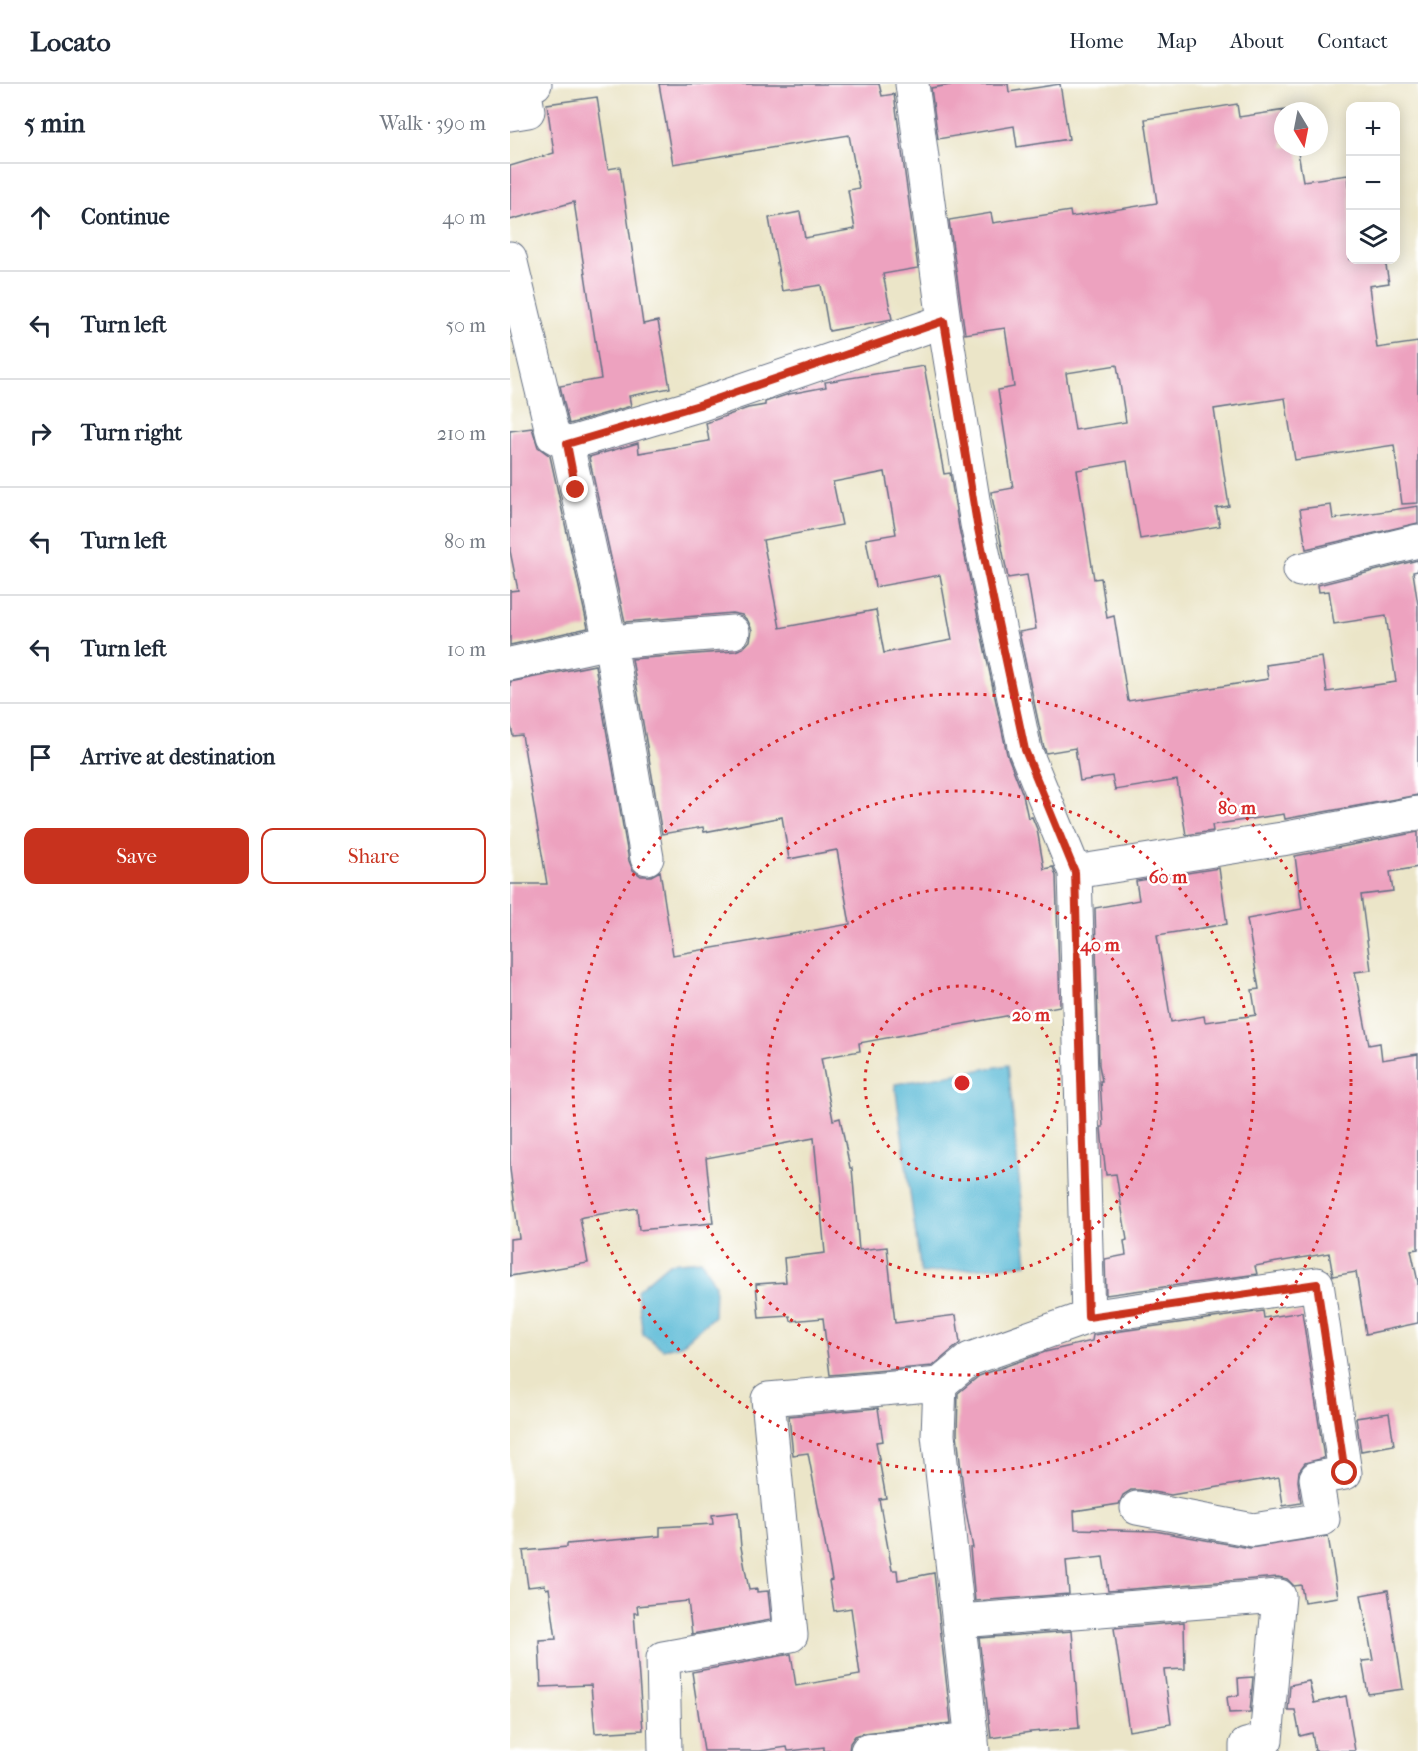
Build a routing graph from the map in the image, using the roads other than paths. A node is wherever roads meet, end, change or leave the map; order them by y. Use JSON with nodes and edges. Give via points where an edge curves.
{"nodes":[{"id":1,"x":535,"y":84,"type":"edge"},
{"id":2,"x":912,"y":84,"type":"edge"},
{"id":3,"x":510,"y":114,"type":"edge"},
{"id":4,"x":510,"y":258,"type":"edge"},
{"id":5,"x":944,"y":321,"type":"junction"},
{"id":6,"x":567,"y":444,"type":"junction"},
{"id":7,"x":1418,"y":541,"type":"edge"},
{"id":8,"x":1300,"y":570,"type":"dead end"},
{"id":9,"x":733,"y":632,"type":"dead end"},
{"id":10,"x":610,"y":642,"type":"junction"},
{"id":11,"x":510,"y":664,"type":"edge"},
{"id":12,"x":1418,"y":813,"type":"edge"},
{"id":13,"x":646,"y":858,"type":"dead end"},
{"id":14,"x":1075,"y":872,"type":"junction"},
{"id":15,"x":1088,"y":1317,"type":"junction"},
{"id":16,"x":940,"y":1384,"type":"junction"},
{"id":17,"x":1137,"y":1508,"type":"dead end"},
{"id":18,"x":960,"y":1621,"type":"junction"},
{"id":19,"x":973,"y":1745,"type":"edge"},
{"id":20,"x":665,"y":1751,"type":"edge"},
{"id":21,"x":867,"y":1751,"type":"edge"},
{"id":22,"x":1246,"y":1751,"type":"edge"}],
"edges":[{"from":1,"to":3,"type":"street","via":[[524,86],[528,111]]},
{"from":2,"to":5,"type":"street"},
{"from":4,"to":6,"type":"street","via":[[553,436]]},
{"from":5,"to":6,"type":"street","via":[[699,405]]},
{"from":5,"to":14,"type":"street","via":[[977,524],[1025,750]]},
{"from":6,"to":10,"type":"street"},
{"from":7,"to":8,"type":"street"},
{"from":9,"to":10,"type":"street"},
{"from":10,"to":11,"type":"street"},
{"from":10,"to":13,"type":"street"},
{"from":12,"to":14,"type":"street"},
{"from":14,"to":15,"type":"street"},
{"from":15,"to":16,"type":"street","via":[[969,1359]]},
{"from":15,"to":17,"type":"street","via":[[1317,1284],[1345,1473],[1316,1478],[1323,1519],[1253,1530]]},
{"from":16,"to":18,"type":"street","via":[[938,1435]]},
{"from":16,"to":20,"type":"street","via":[[768,1399],[791,1635],[663,1658]]},
{"from":18,"to":19,"type":"street"},
{"from":18,"to":22,"type":"street","via":[[1279,1596],[1266,1740],[1246,1745]]},
{"from":19,"to":21,"type":"street"}]}
